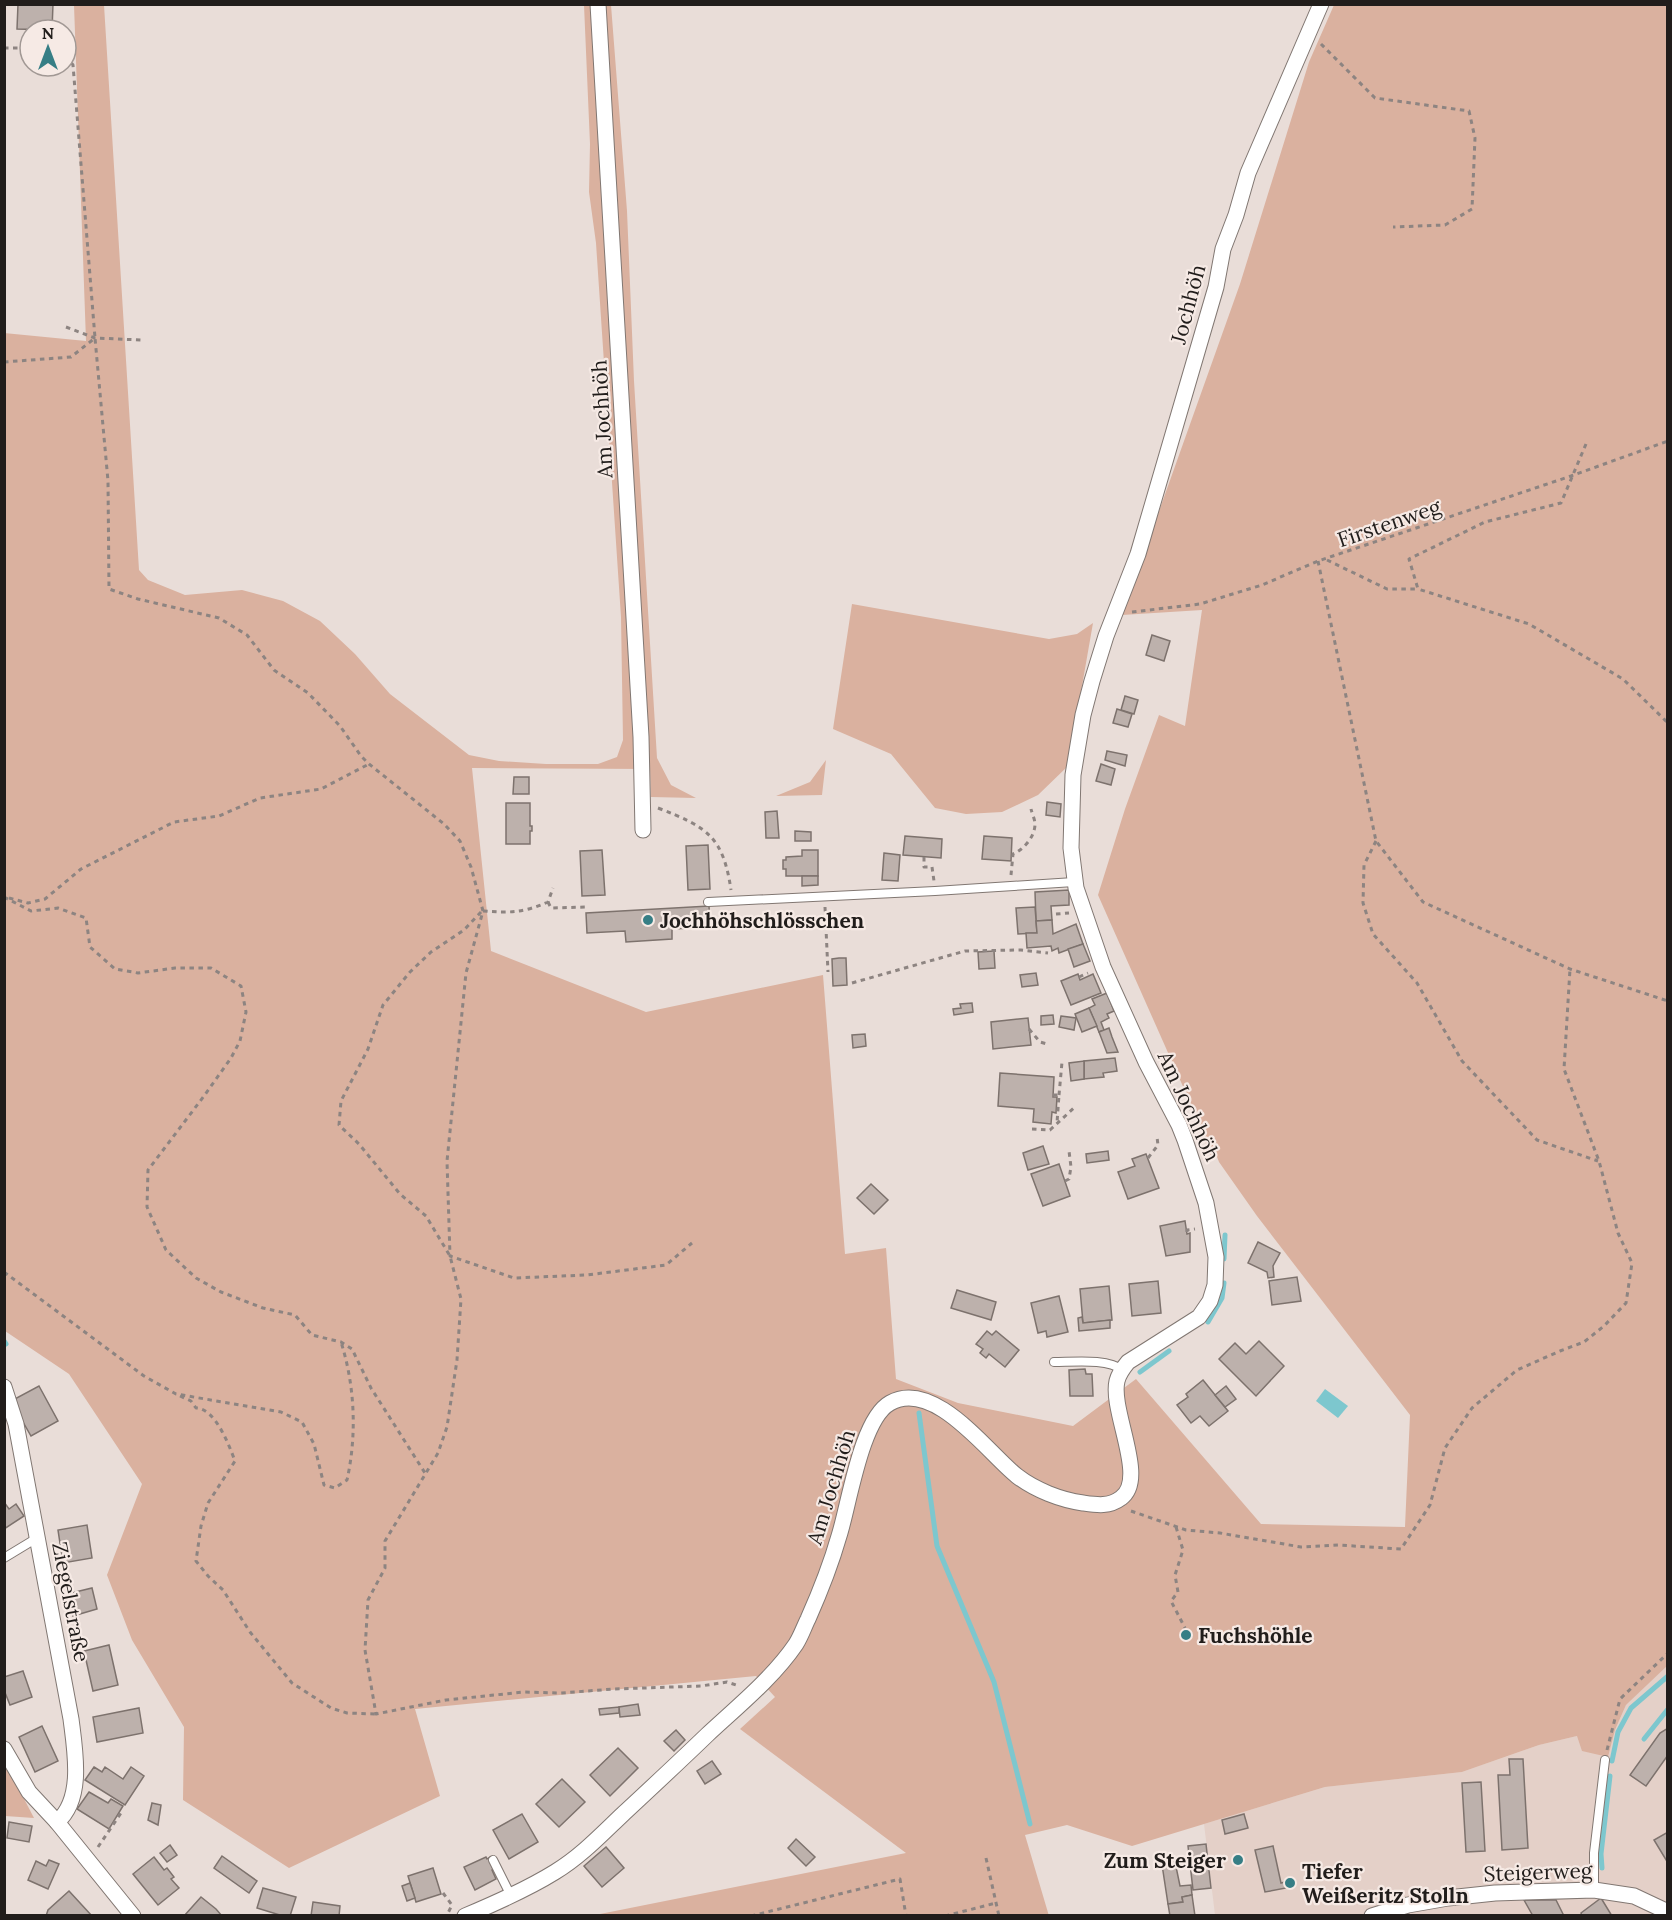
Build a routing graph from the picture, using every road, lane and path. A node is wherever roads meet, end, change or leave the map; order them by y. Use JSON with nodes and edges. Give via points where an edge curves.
{"nodes":[{"id":1,"x":598,"y":4,"type":"edge"},
{"id":2,"x":1321,"y":4,"type":"edge"},
{"id":3,"x":1308,"y":33,"type":"junction"},
{"id":4,"x":74,"y":78,"type":"edge"},
{"id":5,"x":1393,"y":226,"type":"dead end"},
{"id":6,"x":66,"y":327,"type":"dead end"},
{"id":7,"x":95,"y":338,"type":"junction"},
{"id":8,"x":141,"y":340,"type":"dead end"},
{"id":9,"x":4,"y":362,"type":"edge"},
{"id":10,"x":1668,"y":441,"type":"edge"},
{"id":11,"x":1586,"y":444,"type":"dead end"},
{"id":12,"x":1571,"y":476,"type":"junction"},
{"id":13,"x":1328,"y":560,"type":"junction"},
{"id":14,"x":1318,"y":561,"type":"junction"},
{"id":15,"x":1418,"y":589,"type":"junction"},
{"id":16,"x":1114,"y":616,"type":"junction"},
{"id":17,"x":1668,"y":723,"type":"edge"},
{"id":18,"x":369,"y":764,"type":"junction"},
{"id":19,"x":642,"y":806,"type":"junction"},
{"id":20,"x":1031,"y":810,"type":"dead end"},
{"id":21,"x":643,"y":830,"type":"dead end"},
{"id":22,"x":1376,"y":841,"type":"junction"},
{"id":23,"x":924,"y":857,"type":"dead end"},
{"id":24,"x":1074,"y":882,"type":"junction"},
{"id":25,"x":1011,"y":883,"type":"dead end"},
{"id":26,"x":934,"y":886,"type":"dead end"},
{"id":27,"x":553,"y":888,"type":"dead end"},
{"id":28,"x":4,"y":897,"type":"edge"},
{"id":29,"x":732,"y":901,"type":"junction"},
{"id":30,"x":548,"y":902,"type":"junction"},
{"id":31,"x":708,"y":902,"type":"dead end"},
{"id":32,"x":825,"y":902,"type":"dead end"},
{"id":33,"x":586,"y":907,"type":"dead end"},
{"id":34,"x":483,"y":911,"type":"junction"},
{"id":35,"x":1072,"y":912,"type":"dead end"},
{"id":36,"x":1056,"y":914,"type":"dead end"},
{"id":37,"x":1048,"y":953,"type":"dead end"},
{"id":38,"x":1570,"y":969,"type":"junction"},
{"id":39,"x":1093,"y":970,"type":"dead end"},
{"id":40,"x":828,"y":972,"type":"dead end"},
{"id":41,"x":1079,"y":977,"type":"dead end"},
{"id":42,"x":852,"y":983,"type":"dead end"},
{"id":43,"x":1668,"y":1001,"type":"edge"},
{"id":44,"x":1029,"y":1029,"type":"dead end"},
{"id":45,"x":1047,"y":1044,"type":"dead end"},
{"id":46,"x":1062,"y":1062,"type":"dead end"},
{"id":47,"x":1053,"y":1095,"type":"dead end"},
{"id":48,"x":1059,"y":1095,"type":"junction"},
{"id":49,"x":1076,"y":1106,"type":"dead end"},
{"id":50,"x":1057,"y":1123,"type":"junction"},
{"id":51,"x":1032,"y":1129,"type":"dead end"},
{"id":52,"x":1157,"y":1137,"type":"dead end"},
{"id":53,"x":1069,"y":1151,"type":"dead end"},
{"id":54,"x":1148,"y":1158,"type":"dead end"},
{"id":55,"x":1599,"y":1161,"type":"junction"},
{"id":56,"x":1065,"y":1181,"type":"dead end"},
{"id":57,"x":692,"y":1243,"type":"dead end"},
{"id":58,"x":450,"y":1256,"type":"junction"},
{"id":59,"x":4,"y":1272,"type":"edge"},
{"id":60,"x":341,"y":1342,"type":"junction"},
{"id":61,"x":1054,"y":1362,"type":"dead end"},
{"id":62,"x":1122,"y":1370,"type":"junction"},
{"id":63,"x":4,"y":1387,"type":"edge"},
{"id":64,"x":176,"y":1394,"type":"junction"},
{"id":65,"x":425,"y":1473,"type":"junction"},
{"id":66,"x":1112,"y":1503,"type":"junction"},
{"id":67,"x":1176,"y":1527,"type":"junction"},
{"id":68,"x":37,"y":1538,"type":"junction"},
{"id":69,"x":4,"y":1558,"type":"edge"},
{"id":70,"x":1185,"y":1628,"type":"dead end"},
{"id":71,"x":1668,"y":1653,"type":"edge"},
{"id":72,"x":727,"y":1682,"type":"dead end"},
{"id":73,"x":376,"y":1714,"type":"junction"},
{"id":74,"x":4,"y":1749,"type":"edge"},
{"id":75,"x":1605,"y":1760,"type":"joint"},
{"id":76,"x":121,"y":1813,"type":"dead end"},
{"id":77,"x":57,"y":1822,"type":"junction"},
{"id":78,"x":95,"y":1851,"type":"dead end"},
{"id":79,"x":986,"y":1858,"type":"dead end"},
{"id":80,"x":493,"y":1860,"type":"dead end"},
{"id":81,"x":1594,"y":1890,"type":"junction"},
{"id":82,"x":443,"y":1893,"type":"dead end"},
{"id":83,"x":511,"y":1896,"type":"junction"},
{"id":84,"x":996,"y":1903,"type":"junction"},
{"id":85,"x":1668,"y":1912,"type":"edge"},
{"id":86,"x":448,"y":1913,"type":"dead end"},
{"id":87,"x":133,"y":1916,"type":"edge"},
{"id":88,"x":465,"y":1916,"type":"edge"},
{"id":89,"x":751,"y":1916,"type":"edge"},
{"id":90,"x":906,"y":1916,"type":"edge"},
{"id":91,"x":945,"y":1916,"type":"edge"},
{"id":92,"x":999,"y":1916,"type":"edge"},
{"id":93,"x":1372,"y":1916,"type":"edge"}],
"edges":[{"from":1,"to":19,"type":"street","name":"Am Jochhöh"},
{"from":2,"to":3,"type":"street","name":"Jochhöh"},
{"from":3,"to":5,"type":"path","via":[[1375,98],[1469,111],[1476,138],[1472,209],[1445,225]]},
{"from":3,"to":16,"type":"street","name":"Jochhöh","via":[[1248,173],[1138,554]]},
{"from":4,"to":7,"type":"path"},
{"from":6,"to":7,"type":"path"},
{"from":7,"to":8,"type":"path"},
{"from":7,"to":9,"type":"path","via":[[71,357]]},
{"from":7,"to":18,"type":"path","via":[[108,481],[109,589],[219,618],[247,635],[274,670],[308,693],[340,726]]},
{"from":10,"to":12,"type":"path","name":"Firstenweg"},
{"from":11,"to":12,"type":"path"},
{"from":12,"to":13,"type":"path","name":"Firstenweg"},
{"from":12,"to":15,"type":"path","via":[[1561,502],[1485,522],[1409,560]]},
{"from":13,"to":14,"type":"path","name":"Firstenweg"},
{"from":13,"to":15,"type":"path","via":[[1386,589]]},
{"from":14,"to":16,"type":"path","name":"Firstenweg","via":[[1262,585],[1200,604]]},
{"from":14,"to":22,"type":"path"},
{"from":15,"to":17,"type":"path","via":[[1529,624],[1623,679]]},
{"from":16,"to":24,"type":"street","name":"Am Jochhöh","via":[[1083,715],[1073,775]]},
{"from":18,"to":28,"type":"path","via":[[321,789],[260,798],[219,816],[174,822],[81,869],[45,899],[28,903]]},
{"from":18,"to":34,"type":"path","via":[[460,841]]},
{"from":19,"to":21,"type":"street","name":"Am Jochhöh"},
{"from":19,"to":29,"type":"path","via":[[694,822],[711,838],[724,856]]},
{"from":20,"to":25,"type":"path","via":[[1035,824],[1022,850],[1013,854]]},
{"from":22,"to":38,"type":"path","via":[[1423,902]]},
{"from":22,"to":55,"type":"path","via":[[1364,865],[1363,903],[1373,934],[1417,983],[1462,1061],[1537,1140]]},
{"from":23,"to":26,"type":"path","via":[[924,867],[932,867]]},
{"from":24,"to":29,"type":"lane"},
{"from":24,"to":62,"type":"street","name":"Am Jochhöh","via":[[1103,967],[1179,1125],[1195,1167],[1216,1257],[1215,1286],[1199,1317],[1128,1362]]},
{"from":27,"to":30,"type":"path"},
{"from":28,"to":60,"type":"path","via":[[31,911],[58,908],[86,918],[90,947],[115,969],[138,973],[212,968],[241,986],[246,1012],[240,1041],[148,1170],[147,1207],[166,1250],[196,1278],[262,1308],[295,1315],[312,1335]]},
{"from":29,"to":31,"type":"lane"},
{"from":30,"to":33,"type":"path","via":[[551,908]]},
{"from":30,"to":34,"type":"path","via":[[528,911]]},
{"from":32,"to":40,"type":"path"},
{"from":34,"to":58,"type":"path","via":[[466,973],[447,1161]]},
{"from":34,"to":58,"type":"path","via":[[464,930],[431,952],[383,1005],[368,1049],[341,1101],[339,1125],[400,1194],[426,1216]]},
{"from":35,"to":36,"type":"path"},
{"from":37,"to":42,"type":"path","via":[[965,951]]},
{"from":38,"to":43,"type":"path"},
{"from":38,"to":55,"type":"path","via":[[1564,1069]]},
{"from":39,"to":41,"type":"path"},
{"from":44,"to":45,"type":"path"},
{"from":46,"to":48,"type":"path"},
{"from":47,"to":48,"type":"path"},
{"from":48,"to":50,"type":"path"},
{"from":49,"to":50,"type":"path"},
{"from":50,"to":51,"type":"path","via":[[1050,1130]]},
{"from":52,"to":54,"type":"path","via":[[1158,1145]]},
{"from":53,"to":56,"type":"path","via":[[1071,1167]]},
{"from":55,"to":67,"type":"path","via":[[1618,1233],[1632,1263],[1626,1303],[1584,1342],[1517,1370],[1472,1408],[1445,1449],[1430,1504],[1401,1549],[1301,1547]]},
{"from":57,"to":58,"type":"path","via":[[666,1265],[587,1275],[514,1278]]},
{"from":58,"to":65,"type":"path","via":[[461,1299],[457,1360],[447,1427],[438,1453]]},
{"from":59,"to":64,"type":"path","via":[[144,1376]]},
{"from":60,"to":64,"type":"path","via":[[351,1382],[352,1457],[347,1480],[335,1488],[324,1485],[314,1444],[302,1422],[281,1412]]},
{"from":60,"to":65,"type":"path","via":[[352,1349],[371,1388]]},
{"from":61,"to":62,"type":"lane","via":[[1108,1364]]},
{"from":62,"to":66,"type":"street","via":[[1116,1383],[1117,1405],[1130,1479],[1124,1497]]},
{"from":63,"to":68,"type":"street","name":"Ziegelstraße","via":[[16,1424]]},
{"from":64,"to":73,"type":"path","via":[[209,1412],[227,1439],[235,1461],[208,1503],[196,1561],[223,1590],[250,1632],[292,1683],[331,1708]]},
{"from":65,"to":73,"type":"path","via":[[385,1541],[385,1568],[368,1600],[365,1650]]},
{"from":66,"to":67,"type":"path"},
{"from":66,"to":83,"type":"street","name":"Am Jochhöh","via":[[1078,1502],[1031,1485],[967,1428],[935,1406],[915,1398],[889,1403],[874,1421],[862,1449],[826,1576],[797,1643],[754,1691],[588,1847],[556,1872]]},
{"from":67,"to":70,"type":"path","via":[[1183,1550],[1175,1575],[1178,1592],[1171,1600]]},
{"from":68,"to":69,"type":"lane"},
{"from":68,"to":77,"type":"street","name":"Ziegelstraße","via":[[70,1708],[75,1755],[69,1808]]},
{"from":71,"to":75,"type":"path","via":[[1620,1699]]},
{"from":72,"to":73,"type":"path","via":[[524,1692],[446,1700]]},
{"from":74,"to":77,"type":"street","via":[[29,1792]]},
{"from":75,"to":81,"type":"lane","via":[[1594,1853]]},
{"from":76,"to":78,"type":"path"},
{"from":77,"to":87,"type":"street"},
{"from":79,"to":84,"type":"path"},
{"from":80,"to":83,"type":"lane"},
{"from":81,"to":85,"type":"street","name":"Steigerweg","via":[[1634,1896]]},
{"from":81,"to":93,"type":"street","name":"Steigerweg","via":[[1448,1898]]},
{"from":82,"to":86,"type":"path","via":[[452,1905]]},
{"from":83,"to":88,"type":"street","name":"Am Jochhöh"},
{"from":84,"to":91,"type":"path"},
{"from":84,"to":92,"type":"path"},
{"from":89,"to":90,"type":"path","via":[[900,1879]]}]}
